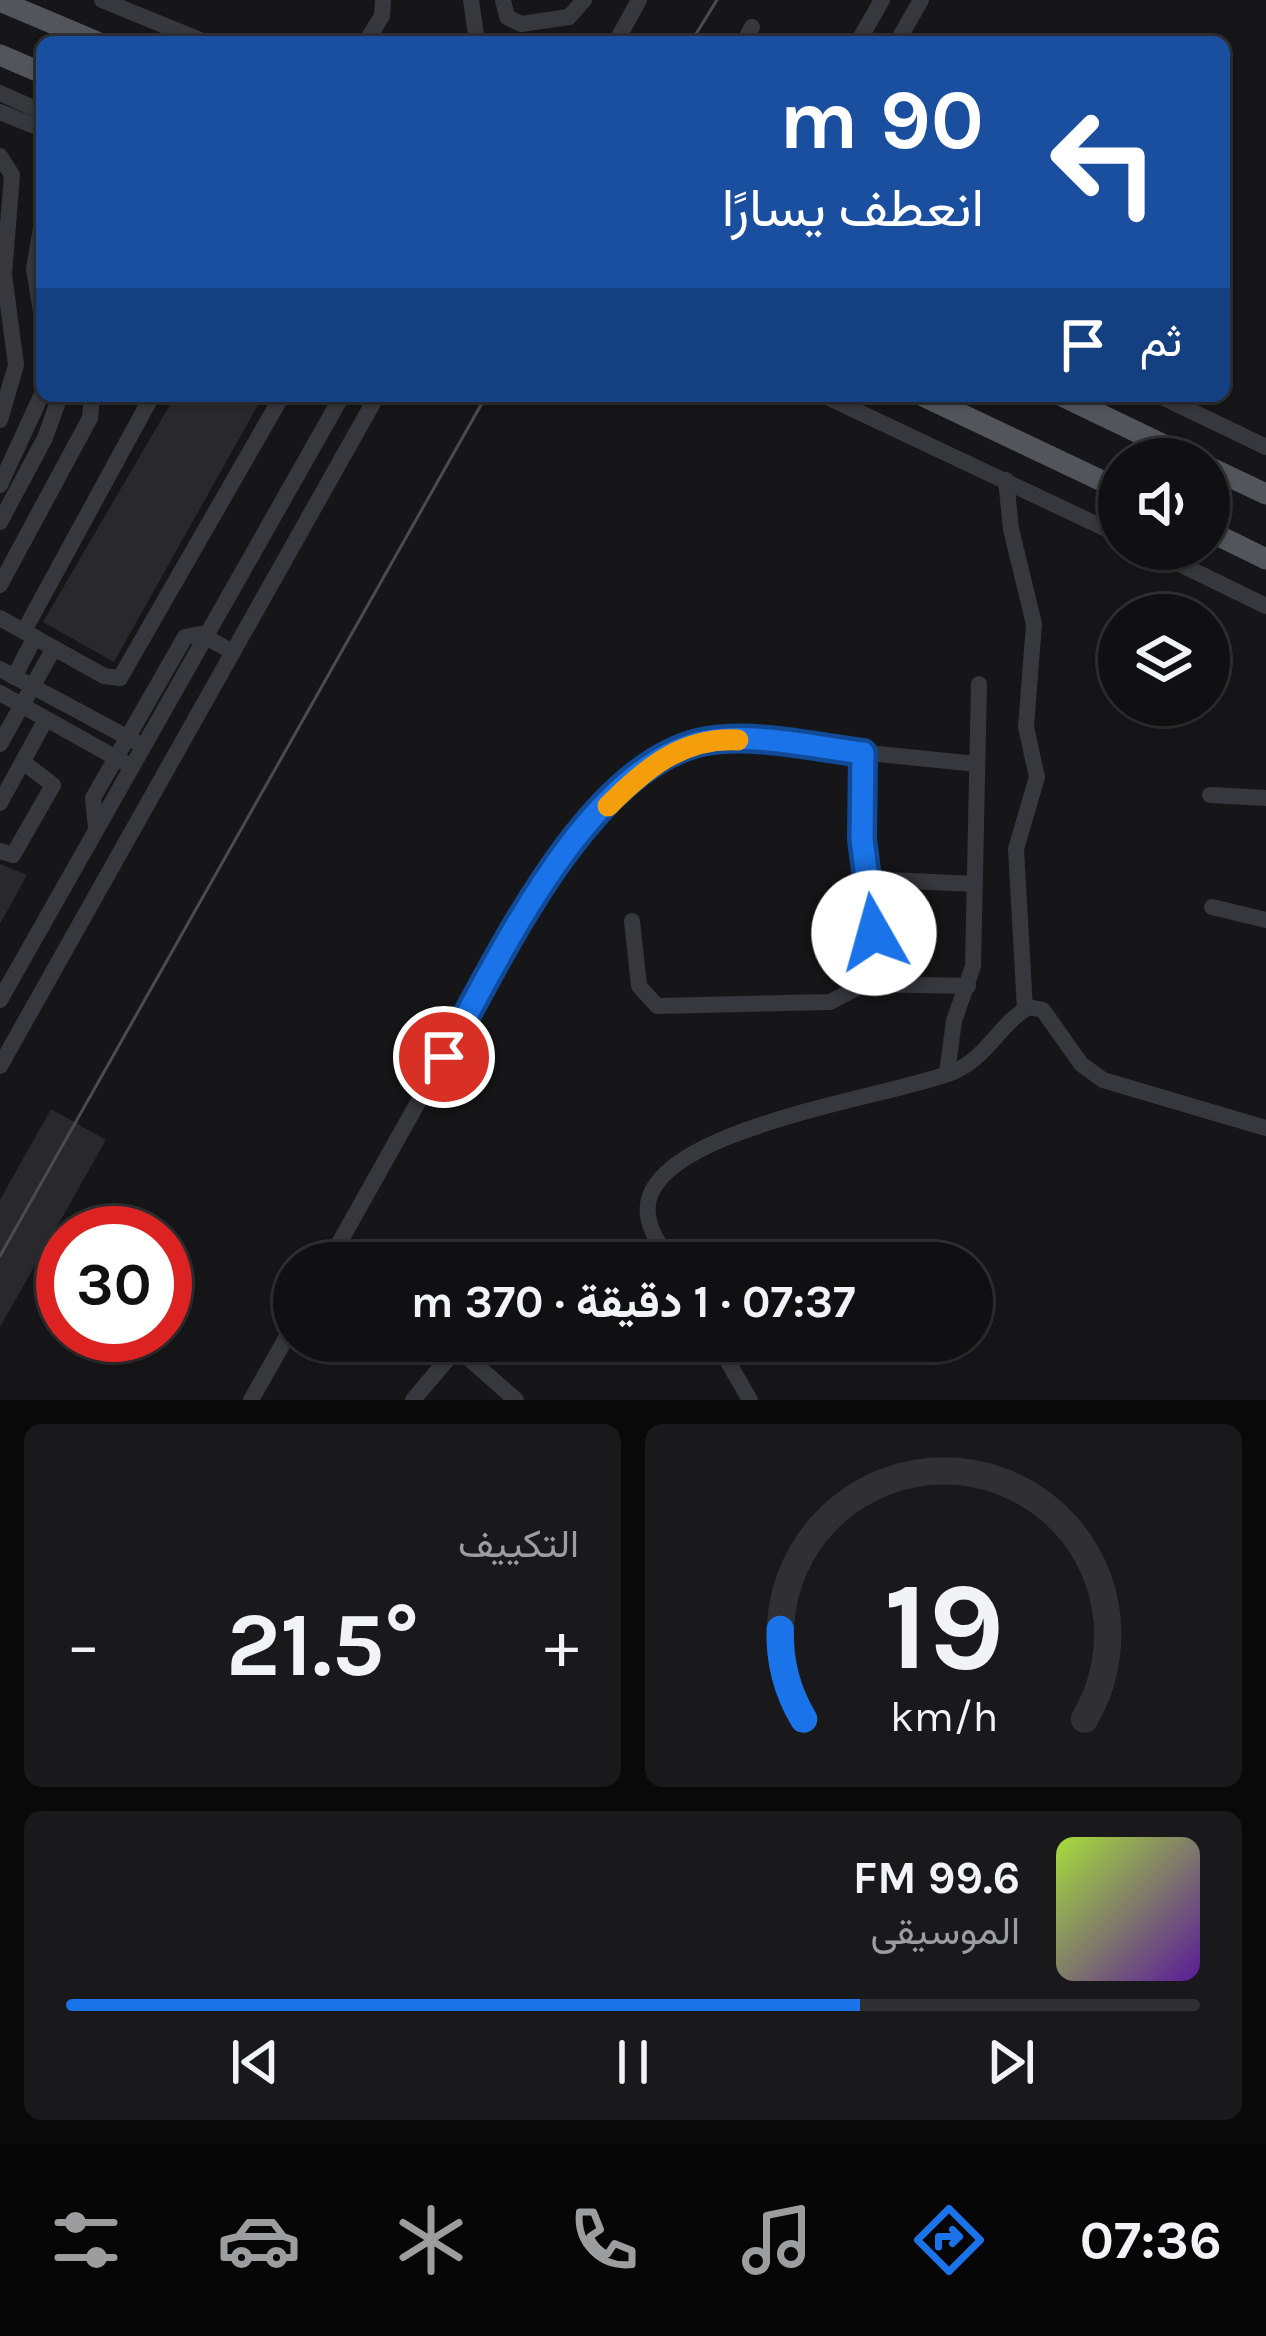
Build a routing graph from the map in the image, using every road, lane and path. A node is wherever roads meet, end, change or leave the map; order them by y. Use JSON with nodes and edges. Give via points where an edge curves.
{"nodes":[{"id":1,"x":102,"y":0,"type":"edge"},
{"id":2,"x":373,"y":0,"type":"edge"},
{"id":3,"x":383,"y":0,"type":"edge"},
{"id":4,"x":471,"y":0,"type":"edge"},
{"id":5,"x":503,"y":0,"type":"edge"},
{"id":6,"x":584,"y":0,"type":"edge"},
{"id":7,"x":639,"y":0,"type":"edge"},
{"id":8,"x":882,"y":0,"type":"edge"},
{"id":9,"x":921,"y":0,"type":"edge"},
{"id":10,"x":0,"y":1,"type":"edge"},
{"id":11,"x":371,"y":34,"type":"edge"},
{"id":12,"x":83,"y":36,"type":"edge"},
{"id":13,"x":190,"y":36,"type":"edge"},
{"id":14,"x":476,"y":36,"type":"edge"},
{"id":15,"x":619,"y":36,"type":"edge"},
{"id":16,"x":861,"y":36,"type":"edge"},
{"id":17,"x":900,"y":36,"type":"edge"},
{"id":18,"x":0,"y":55,"type":"edge"},
{"id":19,"x":36,"y":70,"type":"edge"},
{"id":20,"x":0,"y":93,"type":"edge"},
{"id":21,"x":36,"y":109,"type":"edge"},
{"id":22,"x":0,"y":112,"type":"edge"},
{"id":23,"x":36,"y":127,"type":"edge"},
{"id":24,"x":0,"y":156,"type":"edge"},
{"id":25,"x":38,"y":402,"type":"edge"},
{"id":26,"x":58,"y":402,"type":"edge"},
{"id":27,"x":91,"y":402,"type":"edge"},
{"id":28,"x":149,"y":402,"type":"edge"},
{"id":29,"x":279,"y":402,"type":"edge"},
{"id":30,"x":339,"y":402,"type":"edge"},
{"id":31,"x":374,"y":402,"type":"edge"},
{"id":32,"x":838,"y":402,"type":"edge"},
{"id":33,"x":936,"y":402,"type":"edge"},
{"id":34,"x":1074,"y":402,"type":"edge"},
{"id":35,"x":1172,"y":402,"type":"edge"},
{"id":36,"x":0,"y":420,"type":"edge"},
{"id":37,"x":1149,"y":438,"type":"edge"},
{"id":38,"x":1266,"y":447,"type":"edge"},
{"id":39,"x":1230,"y":477,"type":"edge"},
{"id":40,"x":1098,"y":478,"type":"edge"},
{"id":41,"x":1006,"y":480,"type":"junction"},
{"id":42,"x":0,"y":485,"type":"edge"},
{"id":43,"x":1266,"y":494,"type":"edge"},
{"id":44,"x":9,"y":504,"type":"junction"},
{"id":45,"x":36,"y":519,"type":"junction"},
{"id":46,"x":0,"y":522,"type":"edge"},
{"id":47,"x":1098,"y":525,"type":"edge"},
{"id":48,"x":1230,"y":541,"type":"edge"},
{"id":49,"x":1266,"y":559,"type":"edge"},
{"id":50,"x":1192,"y":570,"type":"edge"},
{"id":51,"x":0,"y":585,"type":"edge"},
{"id":52,"x":1266,"y":606,"type":"edge"},
{"id":53,"x":0,"y":617,"type":"edge"},
{"id":54,"x":29,"y":634,"type":"junction"},
{"id":55,"x":204,"y":636,"type":"junction"},
{"id":56,"x":54,"y":648,"type":"junction"},
{"id":57,"x":233,"y":652,"type":"junction"},
{"id":58,"x":7,"y":673,"type":"edge"},
{"id":59,"x":979,"y":684,"type":"dead end"},
{"id":60,"x":32,"y":686,"type":"junction"},
{"id":61,"x":0,"y":693,"type":"edge"},
{"id":62,"x":22,"y":705,"type":"junction"},
{"id":63,"x":46,"y":719,"type":"junction"},
{"id":64,"x":135,"y":741,"type":"junction"},
{"id":65,"x":0,"y":744,"type":"edge"},
{"id":66,"x":863,"y":753,"type":"junction"},
{"id":67,"x":22,"y":762,"type":"junction"},
{"id":68,"x":123,"y":762,"type":"junction"},
{"id":69,"x":977,"y":764,"type":"junction"},
{"id":70,"x":1210,"y":796,"type":"dead end"},
{"id":71,"x":1266,"y":798,"type":"edge"},
{"id":72,"x":0,"y":802,"type":"edge"},
{"id":73,"x":0,"y":850,"type":"edge"},
{"id":74,"x":867,"y":879,"type":"junction"},
{"id":75,"x":974,"y":884,"type":"junction"},
{"id":76,"x":58,"y":896,"type":"junction"},
{"id":77,"x":1212,"y":908,"type":"dead end"},
{"id":78,"x":86,"y":912,"type":"junction"},
{"id":79,"x":1266,"y":920,"type":"edge"},
{"id":80,"x":632,"y":921,"type":"dead end"},
{"id":81,"x":874,"y":985,"type":"junction"},
{"id":82,"x":968,"y":986,"type":"junction"},
{"id":83,"x":0,"y":1000,"type":"edge"},
{"id":84,"x":1025,"y":1009,"type":"junction"},
{"id":85,"x":0,"y":1066,"type":"edge"},
{"id":86,"x":947,"y":1073,"type":"junction"},
{"id":87,"x":1266,"y":1128,"type":"edge"},
{"id":88,"x":340,"y":1242,"type":"edge"},
{"id":89,"x":661,"y":1242,"type":"edge"},
{"id":90,"x":273,"y":1361,"type":"edge"},
{"id":91,"x":728,"y":1362,"type":"edge"},
{"id":92,"x":251,"y":1400,"type":"edge"},
{"id":93,"x":413,"y":1400,"type":"edge"},
{"id":94,"x":516,"y":1400,"type":"edge"},
{"id":95,"x":750,"y":1400,"type":"edge"}],
"edges":[{"from":1,"to":13,"type":"street"},
{"from":2,"to":11,"type":"street"},
{"from":3,"to":11,"type":"street"},
{"from":4,"to":14,"type":"street"},
{"from":5,"to":6,"type":"street","via":[[507,17],[521,24],[568,17]]},
{"from":7,"to":15,"type":"street"},
{"from":8,"to":16,"type":"street"},
{"from":9,"to":17,"type":"street"},
{"from":10,"to":12,"type":"main road"},
{"from":18,"to":19,"type":"main road"},
{"from":20,"to":21,"type":"street"},
{"from":22,"to":23,"type":"street"},
{"from":24,"to":36,"type":"street","via":[[12,175],[4,274],[16,365]]},
{"from":25,"to":42,"type":"street"},
{"from":26,"to":44,"type":"street"},
{"from":27,"to":45,"type":"street"},
{"from":28,"to":54,"type":"street"},
{"from":29,"to":56,"type":"street","via":[[126,673],[104,676]]},
{"from":30,"to":55,"type":"street"},
{"from":31,"to":57,"type":"street"},
{"from":32,"to":41,"type":"street"},
{"from":33,"to":40,"type":"main road"},
{"from":34,"to":37,"type":"main road"},
{"from":35,"to":38,"type":"street"},
{"from":39,"to":43,"type":"main road"},
{"from":41,"to":47,"type":"street"},
{"from":41,"to":84,"type":"street","via":[[1034,624],[1026,727],[1037,777],[1016,849]]},
{"from":44,"to":45,"type":"street"},
{"from":44,"to":46,"type":"street"},
{"from":45,"to":51,"type":"street"},
{"from":48,"to":49,"type":"main road"},
{"from":50,"to":52,"type":"street"},
{"from":53,"to":54,"type":"street"},
{"from":54,"to":56,"type":"street"},
{"from":54,"to":58,"type":"street"},
{"from":55,"to":57,"type":"street"},
{"from":55,"to":64,"type":"street"},
{"from":56,"to":60,"type":"street"},
{"from":57,"to":78,"type":"street"},
{"from":58,"to":60,"type":"street"},
{"from":59,"to":69,"type":"street"},
{"from":60,"to":62,"type":"street"},
{"from":60,"to":64,"type":"street"},
{"from":61,"to":62,"type":"street"},
{"from":62,"to":63,"type":"street"},
{"from":62,"to":65,"type":"street"},
{"from":63,"to":67,"type":"street"},
{"from":63,"to":68,"type":"street"},
{"from":64,"to":68,"type":"street"},
{"from":66,"to":69,"type":"street"},
{"from":66,"to":74,"type":"street"},
{"from":66,"to":88,"type":"street","via":[[703,742],[633,781],[551,866]]},
{"from":67,"to":72,"type":"street"},
{"from":67,"to":73,"type":"street","via":[[53,785],[13,855]]},
{"from":68,"to":76,"type":"street"},
{"from":69,"to":75,"type":"street"},
{"from":70,"to":71,"type":"street"},
{"from":74,"to":75,"type":"street"},
{"from":74,"to":81,"type":"street"},
{"from":75,"to":82,"type":"street"},
{"from":76,"to":78,"type":"street"},
{"from":76,"to":83,"type":"street"},
{"from":77,"to":79,"type":"street"},
{"from":78,"to":85,"type":"street"},
{"from":80,"to":81,"type":"street","via":[[639,986],[657,1006],[830,1002]]},
{"from":81,"to":82,"type":"street"},
{"from":82,"to":86,"type":"street"},
{"from":84,"to":86,"type":"street","via":[[983,1054]]},
{"from":84,"to":87,"type":"street","via":[[1043,1010],[1103,1080]]},
{"from":86,"to":89,"type":"street","via":[[761,1124],[664,1174],[648,1216]]},
{"from":90,"to":92,"type":"street"},
{"from":91,"to":95,"type":"street"},
{"from":93,"to":94,"type":"street","via":[[457,1348]]}]}
